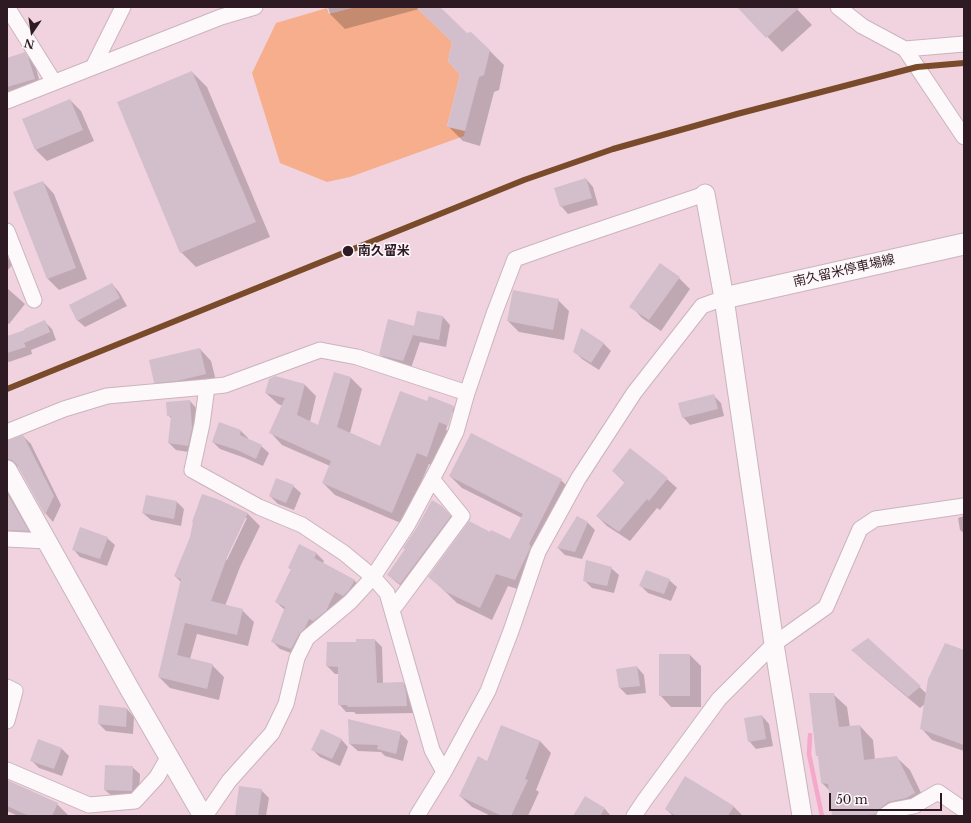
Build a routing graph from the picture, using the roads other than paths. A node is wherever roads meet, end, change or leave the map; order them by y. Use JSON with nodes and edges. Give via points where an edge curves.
{"nodes":[{"id":1,"x":7,"y":7,"type":"edge"},
{"id":2,"x":122,"y":7,"type":"edge"},
{"id":3,"x":255,"y":7,"type":"edge"},
{"id":4,"x":838,"y":7,"type":"edge"},
{"id":5,"x":964,"y":44,"type":"edge"},
{"id":6,"x":905,"y":49,"type":"junction"},
{"id":7,"x":93,"y":67,"type":"junction"},
{"id":8,"x":54,"y":82,"type":"junction"},
{"id":9,"x":7,"y":101,"type":"edge"},
{"id":10,"x":964,"y":137,"type":"edge"},
{"id":11,"x":705,"y":194,"type":"joint"},
{"id":12,"x":7,"y":231,"type":"edge"},
{"id":13,"x":964,"y":244,"type":"edge"},
{"id":14,"x":724,"y":298,"type":"junction"},
{"id":15,"x":34,"y":300,"type":"dead end"},
{"id":16,"x":208,"y":387,"type":"junction"},
{"id":17,"x":467,"y":393,"type":"junction"},
{"id":18,"x":7,"y":432,"type":"edge"},
{"id":19,"x":7,"y":470,"type":"edge"},
{"id":20,"x":432,"y":479,"type":"junction"},
{"id":21,"x":964,"y":506,"type":"edge"},
{"id":22,"x":7,"y":539,"type":"edge"},
{"id":23,"x":47,"y":541,"type":"junction"},
{"id":24,"x":373,"y":577,"type":"junction"},
{"id":25,"x":391,"y":608,"type":"junction"},
{"id":26,"x":774,"y":644,"type":"junction"},
{"id":27,"x":7,"y":687,"type":"edge"},
{"id":28,"x":7,"y":721,"type":"edge"},
{"id":29,"x":169,"y":756,"type":"junction"},
{"id":30,"x":7,"y":770,"type":"edge"},
{"id":31,"x":444,"y":772,"type":"junction"},
{"id":32,"x":964,"y":810,"type":"edge"},
{"id":33,"x":204,"y":816,"type":"edge"},
{"id":34,"x":417,"y":816,"type":"edge"},
{"id":35,"x":634,"y":816,"type":"edge"},
{"id":36,"x":802,"y":816,"type":"edge"},
{"id":37,"x":884,"y":816,"type":"edge"}],
"edges":[{"from":1,"to":8,"type":"street"},
{"from":2,"to":7,"type":"street"},
{"from":3,"to":7,"type":"street","via":[[221,17]]},
{"from":4,"to":6,"type":"street","via":[[862,26]]},
{"from":5,"to":6,"type":"street"},
{"from":6,"to":10,"type":"street"},
{"from":7,"to":8,"type":"street"},
{"from":8,"to":9,"type":"street"},
{"from":11,"to":14,"type":"street"},
{"from":11,"to":17,"type":"street","via":[[515,258]]},
{"from":12,"to":15,"type":"street"},
{"from":13,"to":14,"type":"main road","name":"南久留米停車場線"},
{"from":14,"to":26,"type":"street"},
{"from":14,"to":31,"type":"street","via":[[702,306],[634,393],[578,479],[538,552],[488,691]]},
{"from":16,"to":17,"type":"street","via":[[225,385],[320,350],[357,358]]},
{"from":16,"to":18,"type":"street","via":[[107,396],[64,409]]},
{"from":16,"to":24,"type":"street","via":[[192,470],[259,507],[302,525],[344,553]]},
{"from":17,"to":20,"type":"street","via":[[456,432]]},
{"from":19,"to":23,"type":"street"},
{"from":20,"to":24,"type":"street","via":[[408,524]]},
{"from":20,"to":25,"type":"street","via":[[462,516],[396,605]]},
{"from":21,"to":26,"type":"street","via":[[875,519],[860,529],[826,607]]},
{"from":22,"to":23,"type":"street"},
{"from":23,"to":29,"type":"street"},
{"from":24,"to":25,"type":"street","via":[[387,593]]},
{"from":24,"to":33,"type":"street","via":[[350,602],[307,638],[297,658],[286,704],[272,733],[229,781]]},
{"from":25,"to":31,"type":"street","via":[[432,750]]},
{"from":26,"to":35,"type":"street","via":[[719,699]]},
{"from":26,"to":36,"type":"street"},
{"from":27,"to":28,"type":"street","via":[[15,691]]},
{"from":29,"to":30,"type":"street","via":[[157,777],[135,801],[89,806]]},
{"from":29,"to":33,"type":"street"},
{"from":31,"to":34,"type":"street"},
{"from":32,"to":37,"type":"street","via":[[938,792],[914,806],[893,810]]}]}
